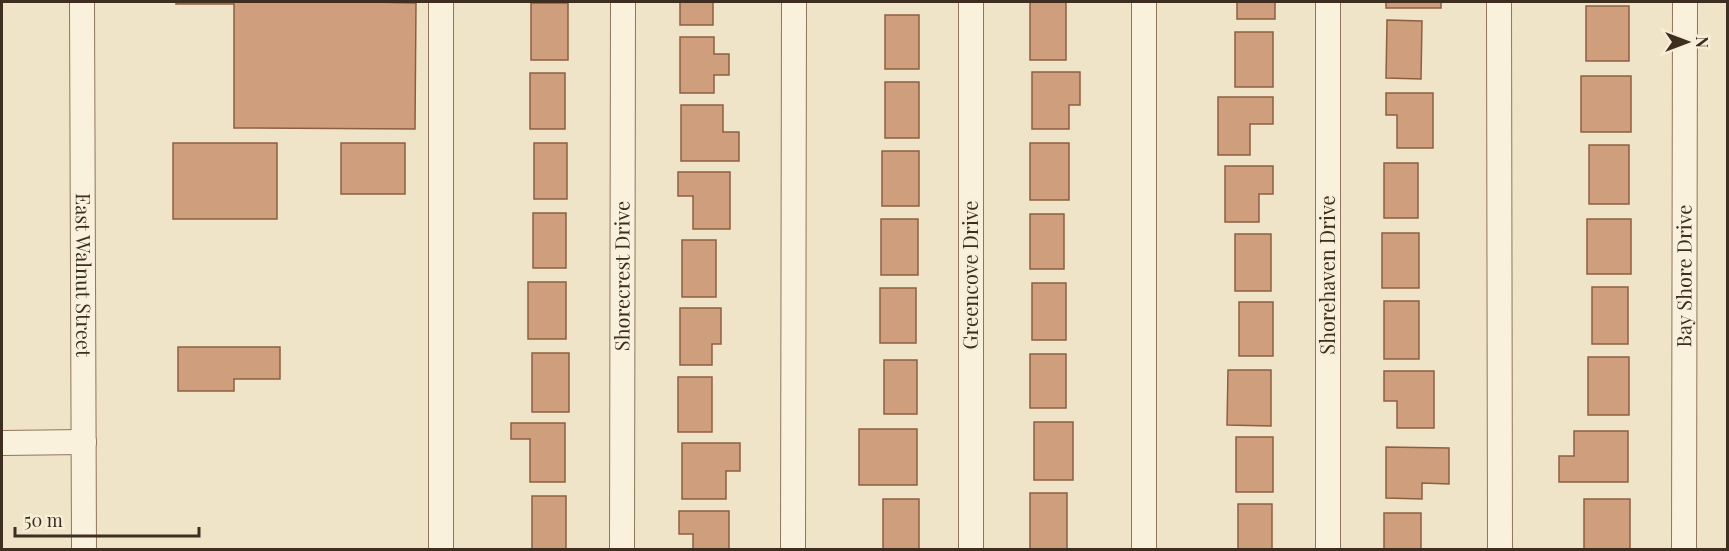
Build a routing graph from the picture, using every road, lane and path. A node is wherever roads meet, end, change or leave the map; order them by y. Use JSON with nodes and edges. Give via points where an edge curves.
{"nodes":[{"id":1,"x":82,"y":2,"type":"edge"},
{"id":2,"x":441,"y":2,"type":"edge"},
{"id":3,"x":622,"y":2,"type":"edge"},
{"id":4,"x":794,"y":2,"type":"edge"},
{"id":5,"x":971,"y":2,"type":"edge"},
{"id":6,"x":1144,"y":2,"type":"edge"},
{"id":7,"x":1328,"y":2,"type":"edge"},
{"id":8,"x":1499,"y":2,"type":"edge"},
{"id":9,"x":1685,"y":2,"type":"edge"},
{"id":10,"x":84,"y":442,"type":"junction"},
{"id":11,"x":2,"y":443,"type":"edge"},
{"id":12,"x":84,"y":549,"type":"edge"},
{"id":13,"x":441,"y":549,"type":"edge"},
{"id":14,"x":622,"y":549,"type":"edge"},
{"id":15,"x":793,"y":549,"type":"edge"},
{"id":16,"x":971,"y":549,"type":"edge"},
{"id":17,"x":1144,"y":549,"type":"edge"},
{"id":18,"x":1328,"y":549,"type":"edge"},
{"id":19,"x":1500,"y":549,"type":"edge"},
{"id":20,"x":1684,"y":549,"type":"edge"}],
"edges":[{"from":1,"to":10,"type":"street","name":"East Walnut Street"},
{"from":2,"to":13,"type":"street"},
{"from":3,"to":14,"type":"street","name":"Shorecrest Drive"},
{"from":4,"to":15,"type":"street"},
{"from":5,"to":16,"type":"street","name":"Greencove Drive"},
{"from":6,"to":17,"type":"street"},
{"from":7,"to":18,"type":"street","name":"Shorehaven Drive"},
{"from":8,"to":19,"type":"street"},
{"from":9,"to":20,"type":"street","name":"Bay Shore Drive"},
{"from":10,"to":11,"type":"street"},
{"from":10,"to":12,"type":"street","name":"East Walnut Street"}]}
